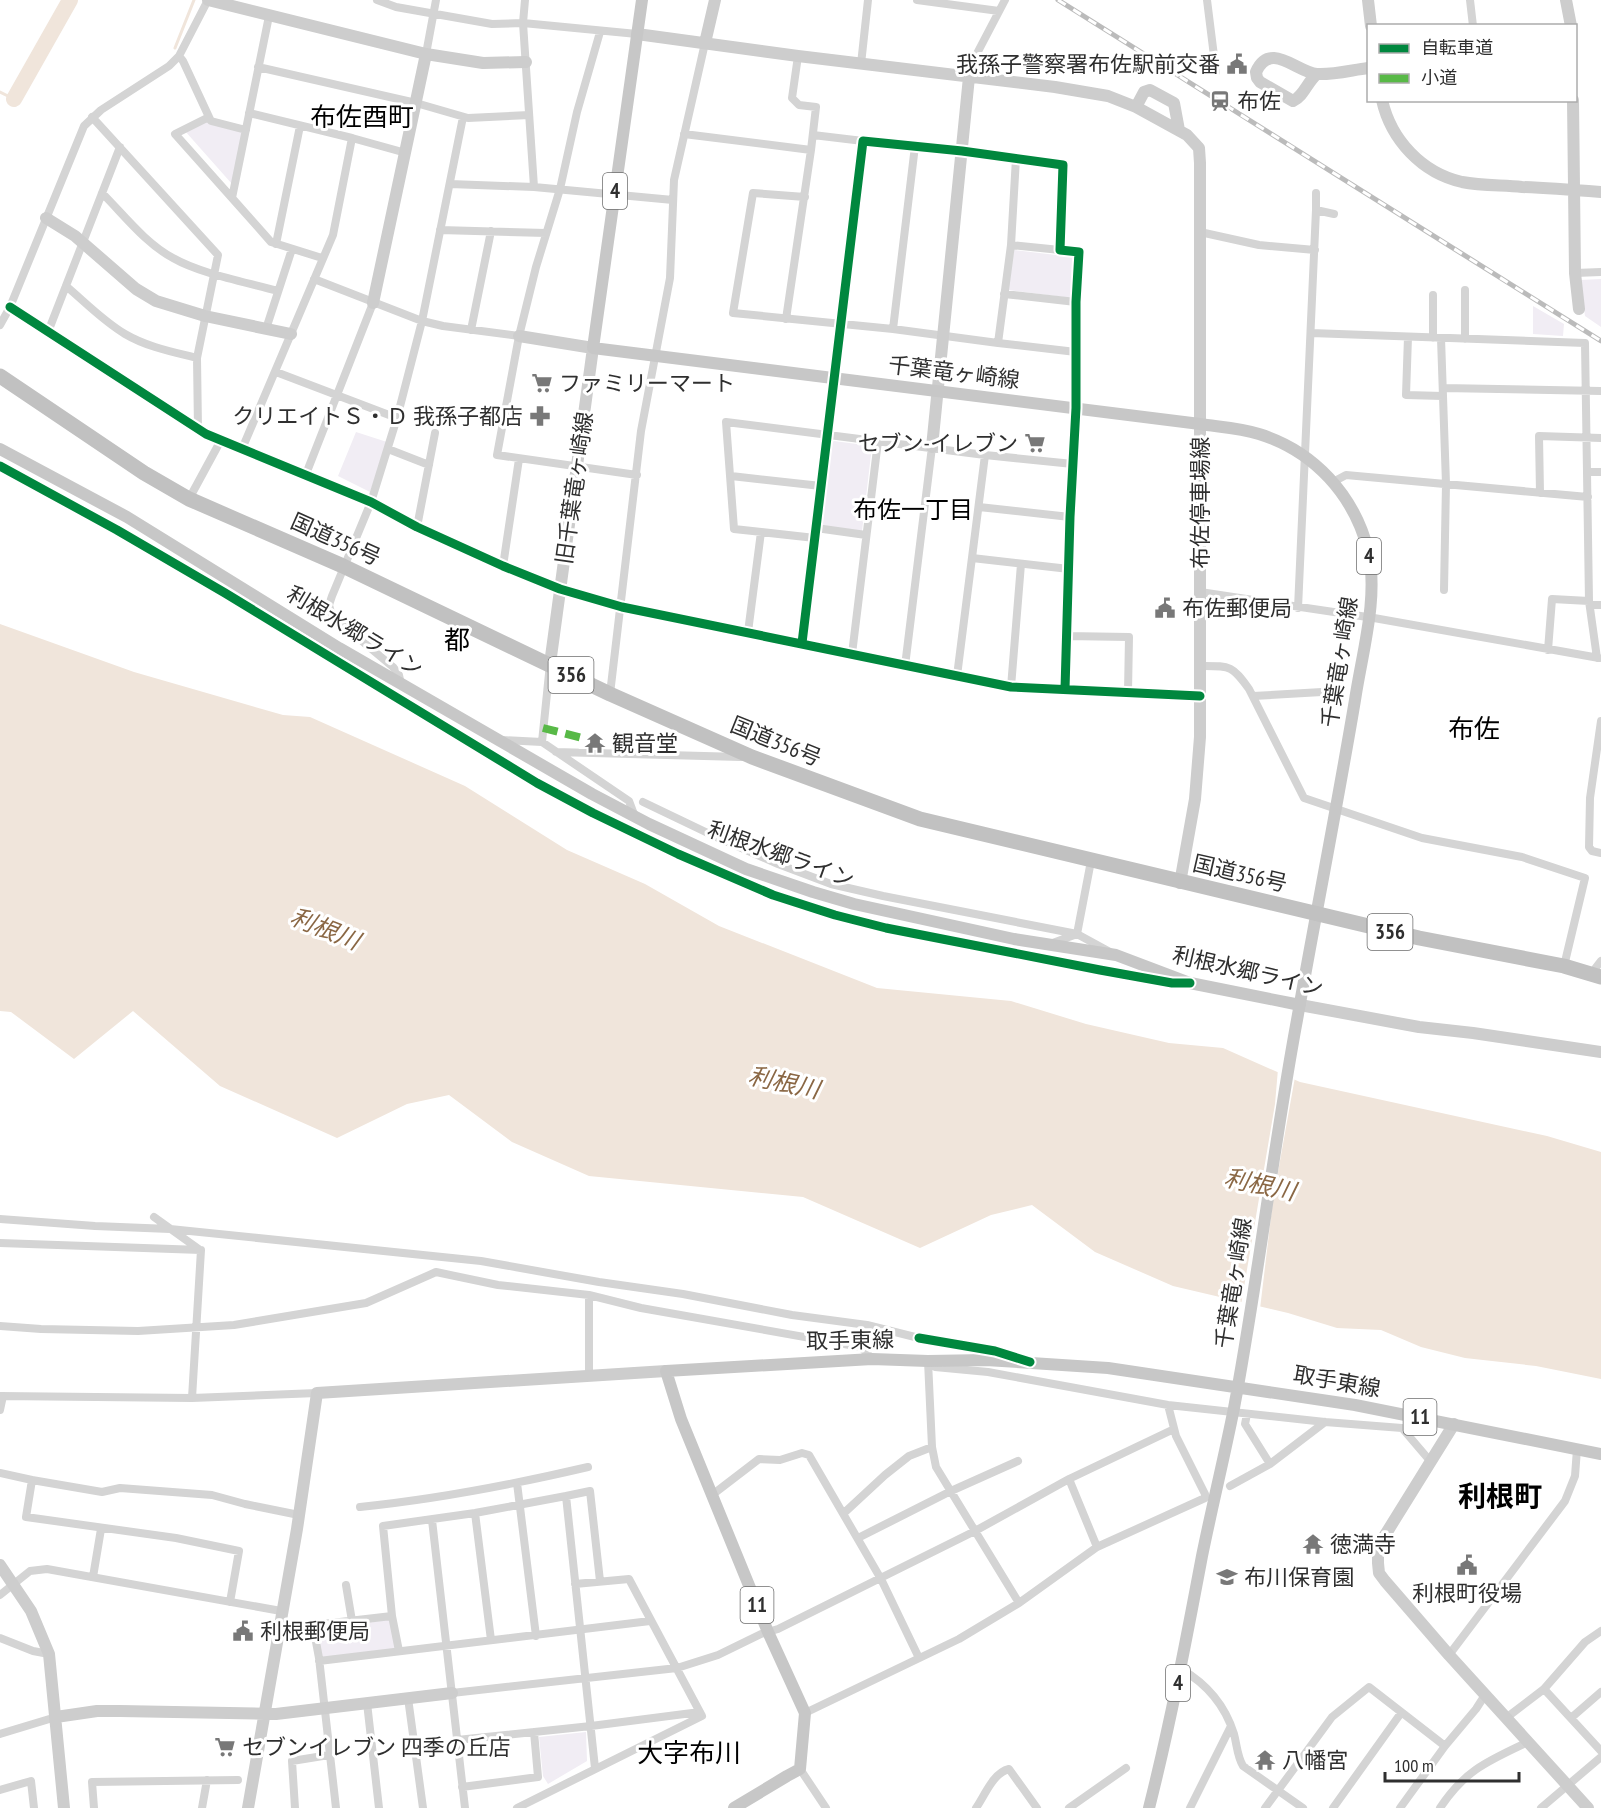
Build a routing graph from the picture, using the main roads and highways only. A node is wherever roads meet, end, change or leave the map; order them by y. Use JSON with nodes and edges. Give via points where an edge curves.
{"nodes":[{"id":1,"x":642,"y":0,"type":"edge"},
{"id":2,"x":0,"y":376,"type":"edge"},
{"id":3,"x":0,"y":449,"type":"edge"},
{"id":4,"x":1596,"y":976,"type":"edge"},
{"id":5,"x":1299,"y":1010,"type":"junction"},
{"id":6,"x":1237,"y":1391,"type":"junction"},
{"id":7,"x":1601,"y":1454,"type":"edge"},
{"id":8,"x":734,"y":1808,"type":"edge"},
{"id":9,"x":1149,"y":1808,"type":"edge"}],
"edges":[{"from":1,"to":5,"type":"main road","name":"千葉竜ヶ崎線","number":"4","via":[[593,348],[1257,433],[1305,456],[1334,482],[1352,508],[1367,548],[1372,584]]},
{"from":2,"to":4,"type":"highway","name":"国道356号","number":"356","via":[[189,499],[343,566],[610,694],[752,757],[920,819],[1180,883]]},
{"from":3,"to":5,"type":"main road","name":"利根水郷ライン","via":[[127,517],[498,740],[635,817],[746,869],[813,892],[976,931],[1116,955],[1190,983]]},
{"from":5,"to":6,"type":"main road","name":"千葉竜ヶ崎線","number":"4"},
{"from":6,"to":7,"type":"main road","name":"取手東線","number":"11","via":[[1355,1405]]},
{"from":6,"to":8,"type":"main road","name":"取手東線","number":"11","via":[[1128,1370],[987,1360],[872,1359],[666,1371],[681,1419],[805,1713],[800,1769]]},
{"from":6,"to":9,"type":"main road","name":"千葉竜ヶ崎線","number":"4"}]}
